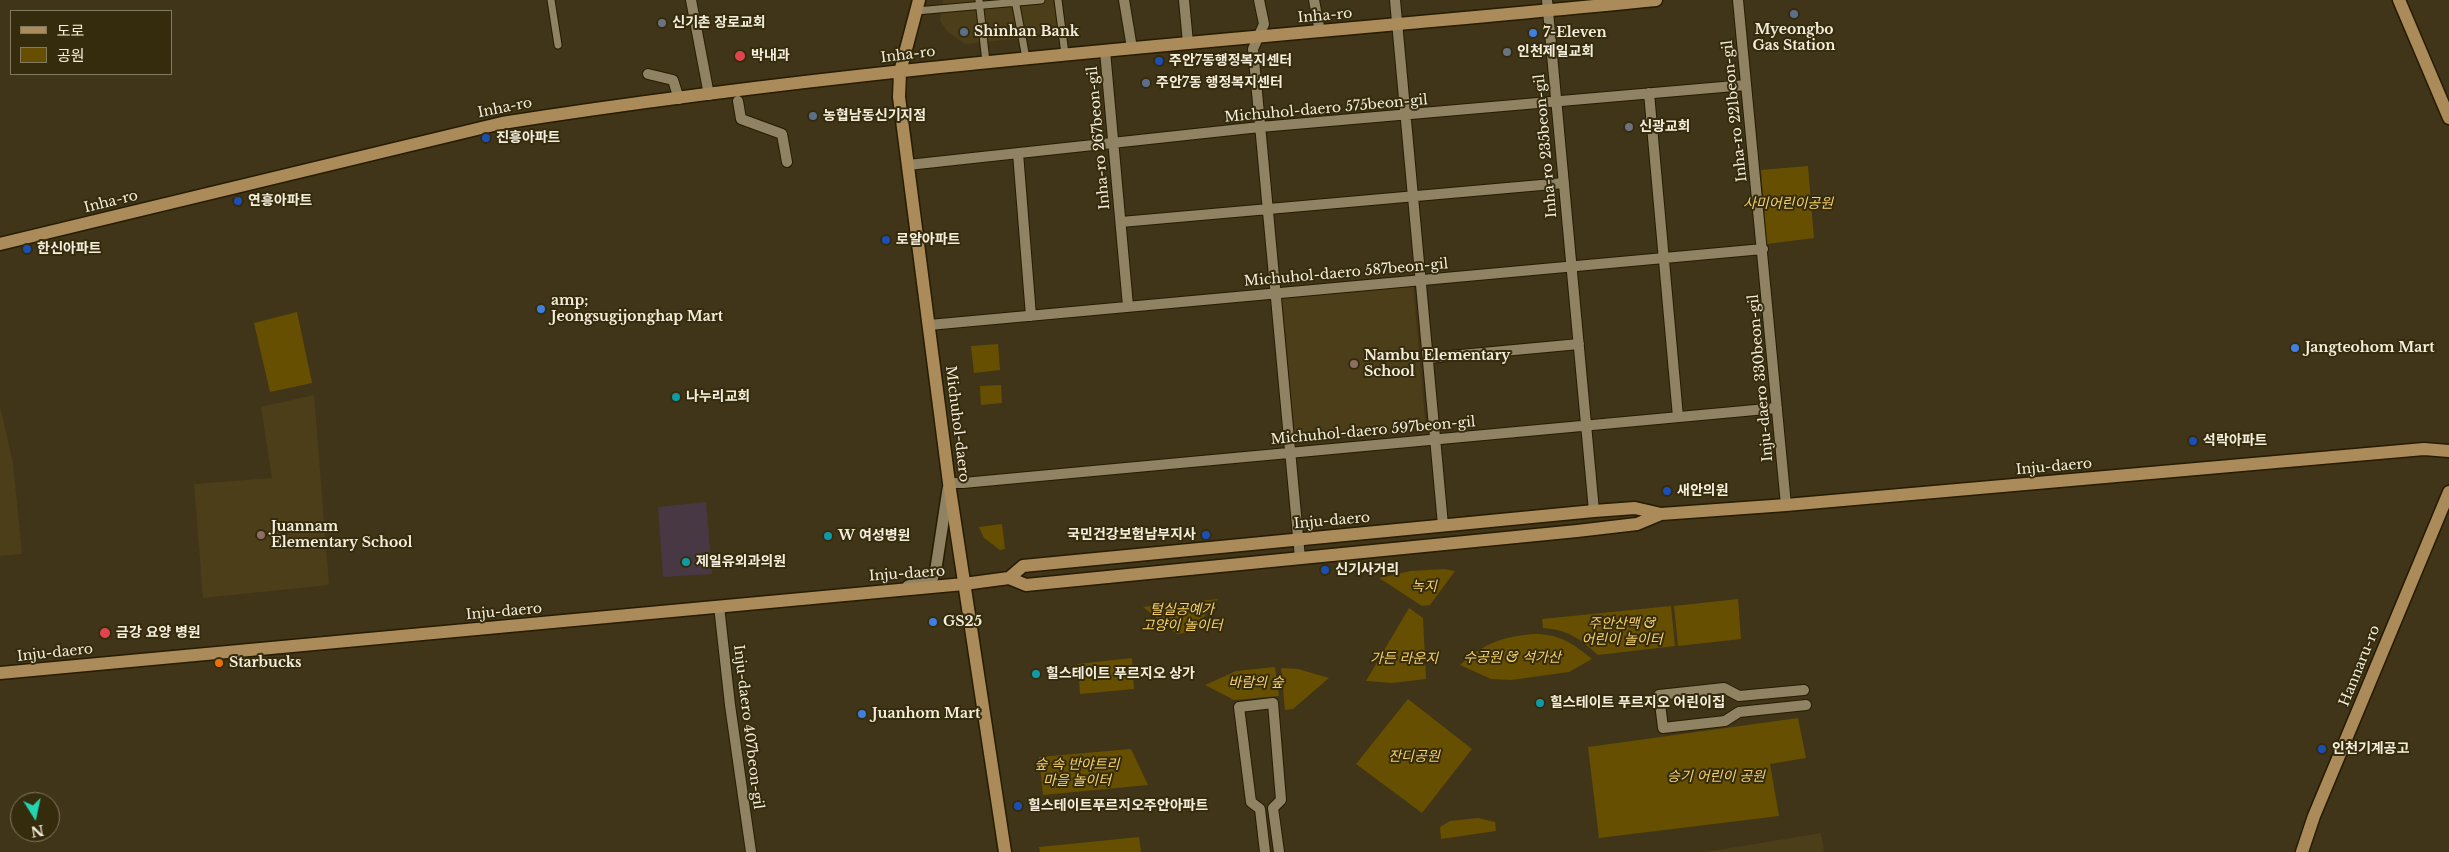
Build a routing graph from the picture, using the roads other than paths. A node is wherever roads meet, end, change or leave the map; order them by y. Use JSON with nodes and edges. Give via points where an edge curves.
{"nodes":[{"id":1,"x":551,"y":0,"type":"edge"},
{"id":2,"x":691,"y":0,"type":"edge"},
{"id":3,"x":1042,"y":0,"type":"edge"},
{"id":4,"x":1058,"y":0,"type":"edge"},
{"id":5,"x":1124,"y":0,"type":"edge"},
{"id":6,"x":1184,"y":0,"type":"edge"},
{"id":7,"x":1259,"y":0,"type":"edge"},
{"id":8,"x":1314,"y":0,"type":"edge"},
{"id":9,"x":1395,"y":0,"type":"edge"},
{"id":10,"x":1650,"y":0,"type":"edge"},
{"id":11,"x":1738,"y":0,"type":"edge"},
{"id":12,"x":2399,"y":0,"type":"edge"},
{"id":13,"x":1016,"y":1,"type":"edge"},
{"id":14,"x":979,"y":3,"type":"edge"},
{"id":15,"x":917,"y":5,"type":"edge"},
{"id":16,"x":1548,"y":11,"type":"edge"},
{"id":17,"x":1397,"y":25,"type":"junction"},
{"id":18,"x":1320,"y":32,"type":"junction"},
{"id":19,"x":1259,"y":37,"type":"junction"},
{"id":20,"x":1188,"y":43,"type":"junction"},
{"id":21,"x":558,"y":45,"type":"dead end"},
{"id":22,"x":1132,"y":48,"type":"junction"},
{"id":23,"x":1105,"y":50,"type":"junction"},
{"id":24,"x":1065,"y":54,"type":"junction"},
{"id":25,"x":1026,"y":58,"type":"junction"},
{"id":26,"x":986,"y":62,"type":"junction"},
{"id":27,"x":900,"y":72,"type":"junction"},
{"id":28,"x":648,"y":74,"type":"dead end"},
{"id":29,"x":1746,"y":85,"type":"junction"},
{"id":30,"x":1649,"y":93,"type":"junction"},
{"id":31,"x":709,"y":95,"type":"junction"},
{"id":32,"x":679,"y":99,"type":"junction"},
{"id":33,"x":738,"y":101,"type":"dead end"},
{"id":34,"x":1556,"y":101,"type":"junction"},
{"id":35,"x":1406,"y":116,"type":"junction"},
{"id":36,"x":2449,"y":118,"type":"edge"},
{"id":37,"x":1260,"y":127,"type":"junction"},
{"id":38,"x":1114,"y":144,"type":"junction"},
{"id":39,"x":1018,"y":153,"type":"junction"},
{"id":40,"x":787,"y":162,"type":"dead end"},
{"id":41,"x":908,"y":165,"type":"junction"},
{"id":42,"x":1564,"y":183,"type":"junction"},
{"id":43,"x":1413,"y":197,"type":"junction"},
{"id":44,"x":1268,"y":209,"type":"junction"},
{"id":45,"x":1121,"y":222,"type":"junction"},
{"id":46,"x":0,"y":244,"type":"edge"},
{"id":47,"x":1763,"y":249,"type":"junction"},
{"id":48,"x":1664,"y":258,"type":"junction"},
{"id":49,"x":1571,"y":266,"type":"junction"},
{"id":50,"x":1421,"y":280,"type":"junction"},
{"id":51,"x":1276,"y":293,"type":"junction"},
{"id":52,"x":1128,"y":306,"type":"junction"},
{"id":53,"x":1031,"y":316,"type":"junction"},
{"id":54,"x":929,"y":325,"type":"junction"},
{"id":55,"x":1579,"y":344,"type":"junction"},
{"id":56,"x":1428,"y":358,"type":"junction"},
{"id":57,"x":1778,"y":408,"type":"junction"},
{"id":58,"x":1678,"y":417,"type":"junction"},
{"id":59,"x":1586,"y":426,"type":"junction"},
{"id":60,"x":1436,"y":440,"type":"junction"},
{"id":61,"x":2449,"y":451,"type":"edge"},
{"id":62,"x":1290,"y":453,"type":"junction"},
{"id":63,"x":949,"y":483,"type":"junction"},
{"id":64,"x":2449,"y":492,"type":"edge"},
{"id":65,"x":1786,"y":505,"type":"junction"},
{"id":66,"x":1594,"y":511,"type":"junction"},
{"id":67,"x":1661,"y":514,"type":"junction"},
{"id":68,"x":1443,"y":525,"type":"junction"},
{"id":69,"x":1298,"y":539,"type":"junction"},
{"id":70,"x":1300,"y":558,"type":"junction"},
{"id":71,"x":1009,"y":578,"type":"junction"},
{"id":72,"x":964,"y":584,"type":"junction"},
{"id":73,"x":897,"y":589,"type":"junction"},
{"id":74,"x":719,"y":606,"type":"junction"},
{"id":75,"x":0,"y":673,"type":"edge"},
{"id":76,"x":1804,"y":690,"type":"dead end"},
{"id":77,"x":1806,"y":705,"type":"dead end"},
{"id":78,"x":751,"y":852,"type":"edge"},
{"id":79,"x":1005,"y":852,"type":"edge"},
{"id":80,"x":1265,"y":852,"type":"edge"},
{"id":81,"x":1279,"y":852,"type":"edge"},
{"id":82,"x":2302,"y":852,"type":"edge"}],
"edges":[{"from":1,"to":21,"type":"street"},
{"from":2,"to":31,"type":"street"},
{"from":3,"to":13,"type":"street"},
{"from":4,"to":24,"type":"street"},
{"from":5,"to":22,"type":"street"},
{"from":6,"to":20,"type":"street"},
{"from":7,"to":19,"type":"street","via":[[1264,24]]},
{"from":8,"to":18,"type":"street"},
{"from":9,"to":17,"type":"street"},
{"from":10,"to":16,"type":"main road","name":"Inha-ro"},
{"from":11,"to":29,"type":"street","name":"Inha-ro 221beon-gil"},
{"from":12,"to":36,"type":"main road"},
{"from":13,"to":14,"type":"street"},
{"from":13,"to":25,"type":"street"},
{"from":14,"to":15,"type":"street"},
{"from":14,"to":26,"type":"street"},
{"from":15,"to":27,"type":"main road","name":"Michuhol-daero"},
{"from":16,"to":17,"type":"main road","name":"Inha-ro"},
{"from":16,"to":34,"type":"street","name":"Inha-ro 235beon-gil"},
{"from":17,"to":18,"type":"main road","name":"Inha-ro"},
{"from":17,"to":35,"type":"street"},
{"from":18,"to":19,"type":"main road","name":"Inha-ro"},
{"from":19,"to":20,"type":"main road","name":"Inha-ro"},
{"from":19,"to":37,"type":"street","via":[[1254,49]]},
{"from":20,"to":22,"type":"main road","name":"Inha-ro"},
{"from":22,"to":23,"type":"main road","name":"Inha-ro"},
{"from":23,"to":24,"type":"main road","name":"Inha-ro"},
{"from":23,"to":38,"type":"street","name":"Inha-ro 267beon-gil"},
{"from":24,"to":25,"type":"main road","name":"Inha-ro"},
{"from":25,"to":26,"type":"main road","name":"Inha-ro"},
{"from":26,"to":27,"type":"main road","name":"Inha-ro"},
{"from":27,"to":31,"type":"main road","name":"Inha-ro"},
{"from":27,"to":41,"type":"main road","name":"Michuhol-daero","via":[[899,97]]},
{"from":28,"to":32,"type":"street","via":[[673,80]]},
{"from":29,"to":30,"type":"street","name":"Michuhol-daero 575beon-gil"},
{"from":29,"to":47,"type":"street","name":"Inha-ro 221beon-gil"},
{"from":30,"to":34,"type":"street","name":"Michuhol-daero 575beon-gil"},
{"from":30,"to":48,"type":"street"},
{"from":31,"to":32,"type":"main road","name":"Inha-ro"},
{"from":32,"to":46,"type":"main road","name":"Inha-ro","via":[[502,123]]},
{"from":33,"to":40,"type":"street","via":[[741,119],[782,134]]},
{"from":34,"to":35,"type":"street","name":"Michuhol-daero 575beon-gil"},
{"from":34,"to":42,"type":"street","name":"Inha-ro 235beon-gil"},
{"from":35,"to":37,"type":"street","name":"Michuhol-daero 575beon-gil"},
{"from":35,"to":43,"type":"street"},
{"from":37,"to":38,"type":"street","name":"Michuhol-daero 575beon-gil"},
{"from":37,"to":44,"type":"street"},
{"from":38,"to":39,"type":"street","name":"Michuhol-daero 575beon-gil"},
{"from":38,"to":45,"type":"street","name":"Inha-ro 267beon-gil"},
{"from":39,"to":41,"type":"street","name":"Michuhol-daero 575beon-gil"},
{"from":39,"to":53,"type":"street"},
{"from":41,"to":54,"type":"main road","name":"Michuhol-daero"},
{"from":42,"to":43,"type":"street","name":"Inha-ro 267beon-gil"},
{"from":42,"to":49,"type":"street","name":"Inha-ro 235beon-gil"},
{"from":43,"to":44,"type":"street","name":"Inha-ro 267beon-gil"},
{"from":43,"to":50,"type":"street"},
{"from":44,"to":45,"type":"street","name":"Inha-ro 267beon-gil"},
{"from":44,"to":51,"type":"street"},
{"from":45,"to":52,"type":"street","name":"Inha-ro 267beon-gil"},
{"from":47,"to":48,"type":"street","name":"Michuhol-daero 587beon-gil"},
{"from":47,"to":57,"type":"street","name":"Inju-daero 330beon-gil"},
{"from":48,"to":49,"type":"street","name":"Michuhol-daero 587beon-gil"},
{"from":48,"to":58,"type":"street"},
{"from":49,"to":50,"type":"street","name":"Michuhol-daero 587beon-gil"},
{"from":49,"to":55,"type":"street","name":"Inha-ro 235beon-gil"},
{"from":50,"to":51,"type":"street","name":"Michuhol-daero 587beon-gil"},
{"from":50,"to":56,"type":"street"},
{"from":51,"to":52,"type":"street","name":"Michuhol-daero 587beon-gil"},
{"from":51,"to":62,"type":"street"},
{"from":52,"to":53,"type":"street","name":"Michuhol-daero 587beon-gil"},
{"from":53,"to":54,"type":"street","name":"Michuhol-daero 587beon-gil"},
{"from":54,"to":63,"type":"main road","name":"Michuhol-daero"},
{"from":55,"to":56,"type":"street"},
{"from":55,"to":59,"type":"street","name":"Inha-ro 235beon-gil"},
{"from":56,"to":60,"type":"street"},
{"from":57,"to":58,"type":"street","name":"Michuhol-daero 597beon-gil"},
{"from":57,"to":65,"type":"street","name":"Inju-daero 330beon-gil"},
{"from":58,"to":59,"type":"street","name":"Michuhol-daero 597beon-gil"},
{"from":59,"to":60,"type":"street","name":"Michuhol-daero 597beon-gil"},
{"from":59,"to":66,"type":"street","name":"Inha-ro 235beon-gil"},
{"from":60,"to":62,"type":"street","name":"Michuhol-daero 597beon-gil"},
{"from":60,"to":68,"type":"street"},
{"from":61,"to":65,"type":"main road","name":"Inju-daero","via":[[2424,449]]},
{"from":62,"to":63,"type":"street","name":"Michuhol-daero 597beon-gil"},
{"from":62,"to":69,"type":"street"},
{"from":63,"to":72,"type":"main road","name":"Michuhol-daero"},
{"from":63,"to":73,"type":"street","via":[[932,579]]},
{"from":64,"to":82,"type":"main road","name":"Hannaru-ro"},
{"from":65,"to":67,"type":"main road","name":"Inju-daero"},
{"from":66,"to":67,"type":"main road","name":"Inju-daero","via":[[1635,508]]},
{"from":66,"to":68,"type":"main road","name":"Inju-daero"},
{"from":67,"to":70,"type":"main road","name":"Inju-daero","via":[[1637,524]]},
{"from":68,"to":69,"type":"main road","name":"Inju-daero"},
{"from":69,"to":70,"type":"street"},
{"from":69,"to":71,"type":"main road","name":"Inju-daero","via":[[1023,566]]},
{"from":70,"to":71,"type":"main road","name":"Inju-daero","via":[[1026,585]]},
{"from":71,"to":72,"type":"main road","name":"Inju-daero"},
{"from":72,"to":73,"type":"main road","name":"Inju-daero"},
{"from":72,"to":79,"type":"main road","name":"Michuhol-daero"},
{"from":73,"to":74,"type":"main road","name":"Inju-daero"},
{"from":74,"to":75,"type":"main road","name":"Inju-daero"},
{"from":74,"to":78,"type":"street","name":"Inju-daero 407beon-gil"},
{"from":76,"to":77,"type":"street","via":[[1739,696],[1724,688],[1659,695],[1663,728],[1725,721],[1739,712]]},
{"from":80,"to":81,"type":"street","via":[[1260,809],[1251,802],[1239,707],[1273,703],[1281,800],[1274,808]]}]}
